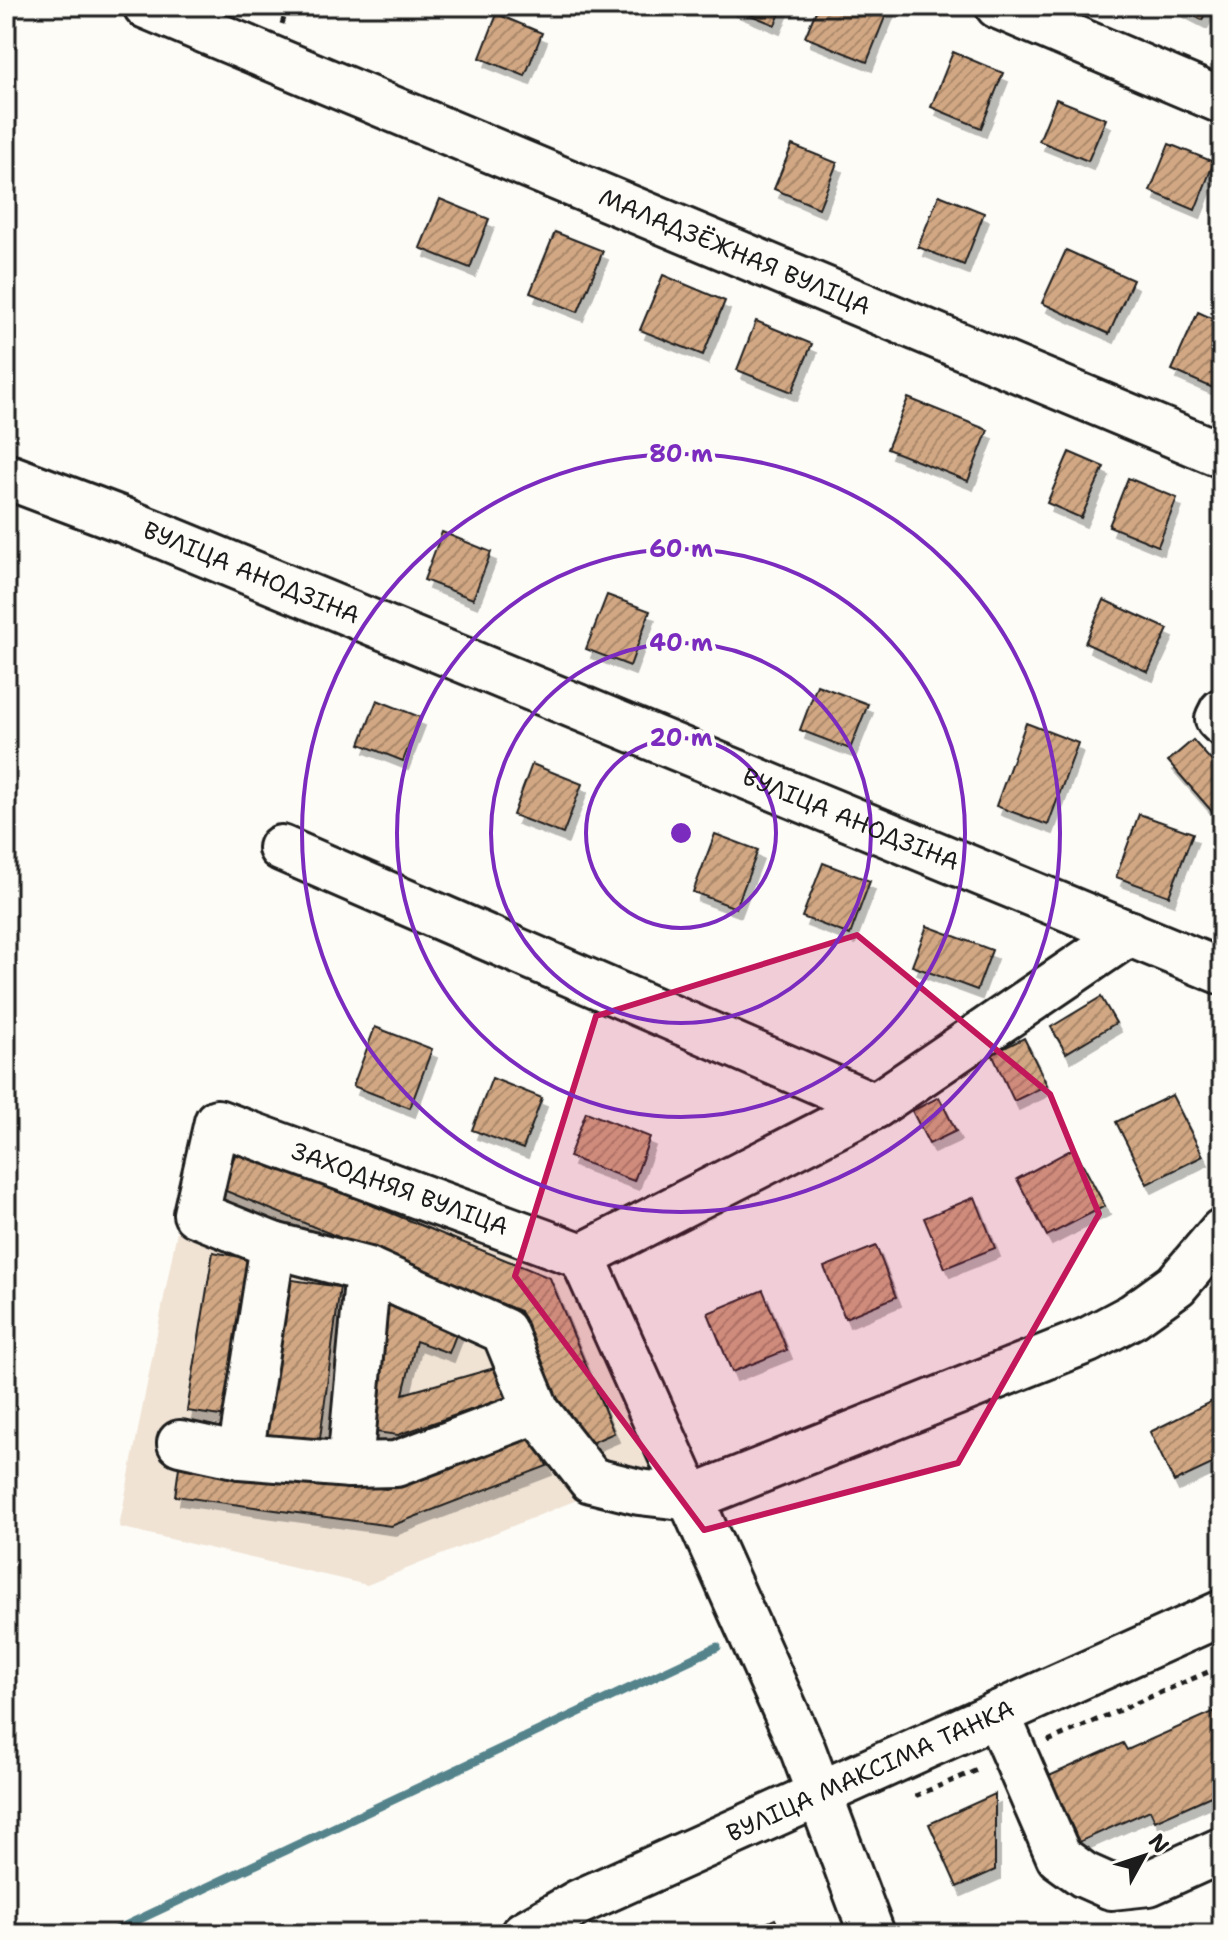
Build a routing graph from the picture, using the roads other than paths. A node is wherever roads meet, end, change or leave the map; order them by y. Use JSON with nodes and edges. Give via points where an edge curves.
{"nodes":[{"id":1,"x":146,"y":6,"type":"edge"},
{"id":2,"x":998,"y":6,"type":"edge"},
{"id":3,"x":1222,"y":101,"type":"edge"},
{"id":4,"x":1222,"y":455,"type":"edge"},
{"id":5,"x":6,"y":476,"type":"edge"},
{"id":6,"x":1222,"y":711,"type":"edge"},
{"id":7,"x":1222,"y":723,"type":"edge"},
{"id":8,"x":281,"y":848,"type":"dead end"},
{"id":9,"x":1129,"y":933,"type":"junction"},
{"id":10,"x":1222,"y":972,"type":"edge"},
{"id":11,"x":875,"y":1106,"type":"junction"},
{"id":12,"x":1222,"y":1231,"type":"edge"},
{"id":13,"x":273,"y":1245,"type":"junction"},
{"id":14,"x":582,"y":1256,"type":"junction"},
{"id":15,"x":368,"y":1270,"type":"junction"},
{"id":16,"x":537,"y":1411,"type":"junction"},
{"id":17,"x":180,"y":1443,"type":"dead end"},
{"id":18,"x":240,"y":1456,"type":"junction"},
{"id":19,"x":350,"y":1465,"type":"junction"},
{"id":20,"x":691,"y":1498,"type":"junction"},
{"id":21,"x":1222,"y":1613,"type":"edge"},
{"id":22,"x":997,"y":1714,"type":"junction"},
{"id":23,"x":819,"y":1793,"type":"junction"},
{"id":24,"x":1222,"y":1850,"type":"edge"},
{"id":25,"x":523,"y":1934,"type":"edge"},
{"id":26,"x":872,"y":1934,"type":"edge"}],
"edges":[{"from":1,"to":4,"type":"street","name":"МАЛАДЗЁЖНАЯ ВУЛІЦА"},
{"from":2,"to":3,"type":"street"},
{"from":5,"to":9,"type":"street","name":"ВУЛІЦА АНОДЗІНА"},
{"from":6,"to":7,"type":"street"},
{"from":8,"to":11,"type":"street"},
{"from":9,"to":10,"type":"street","name":"ВУЛІЦА АНОДЗІНА"},
{"from":9,"to":11,"type":"street"},
{"from":11,"to":14,"type":"street"},
{"from":12,"to":20,"type":"street","via":[[1176,1285],[1088,1340]]},
{"from":13,"to":14,"type":"street","name":"ЗАХОДНЯЯ ВУЛІЦА","via":[[196,1214],[217,1122]]},
{"from":13,"to":15,"type":"street"},
{"from":13,"to":18,"type":"street"},
{"from":14,"to":20,"type":"street"},
{"from":15,"to":16,"type":"street","via":[[504,1331]]},
{"from":15,"to":19,"type":"street"},
{"from":16,"to":19,"type":"street","via":[[396,1464]]},
{"from":16,"to":20,"type":"street","via":[[591,1480]]},
{"from":17,"to":18,"type":"street"},
{"from":18,"to":19,"type":"street"},
{"from":20,"to":23,"type":"street"},
{"from":21,"to":22,"type":"street","name":"ВУЛІЦА МАКСІМА ТАНКА"},
{"from":22,"to":23,"type":"street","name":"ВУЛІЦА МАКСІМА ТАНКА"},
{"from":22,"to":24,"type":"street","via":[[1059,1857],[1084,1875],[1111,1887],[1149,1883]]},
{"from":23,"to":25,"type":"street","name":"ВУЛІЦА МАКСІМА ТАНКА","via":[[579,1902]]},
{"from":23,"to":26,"type":"street"}]}
